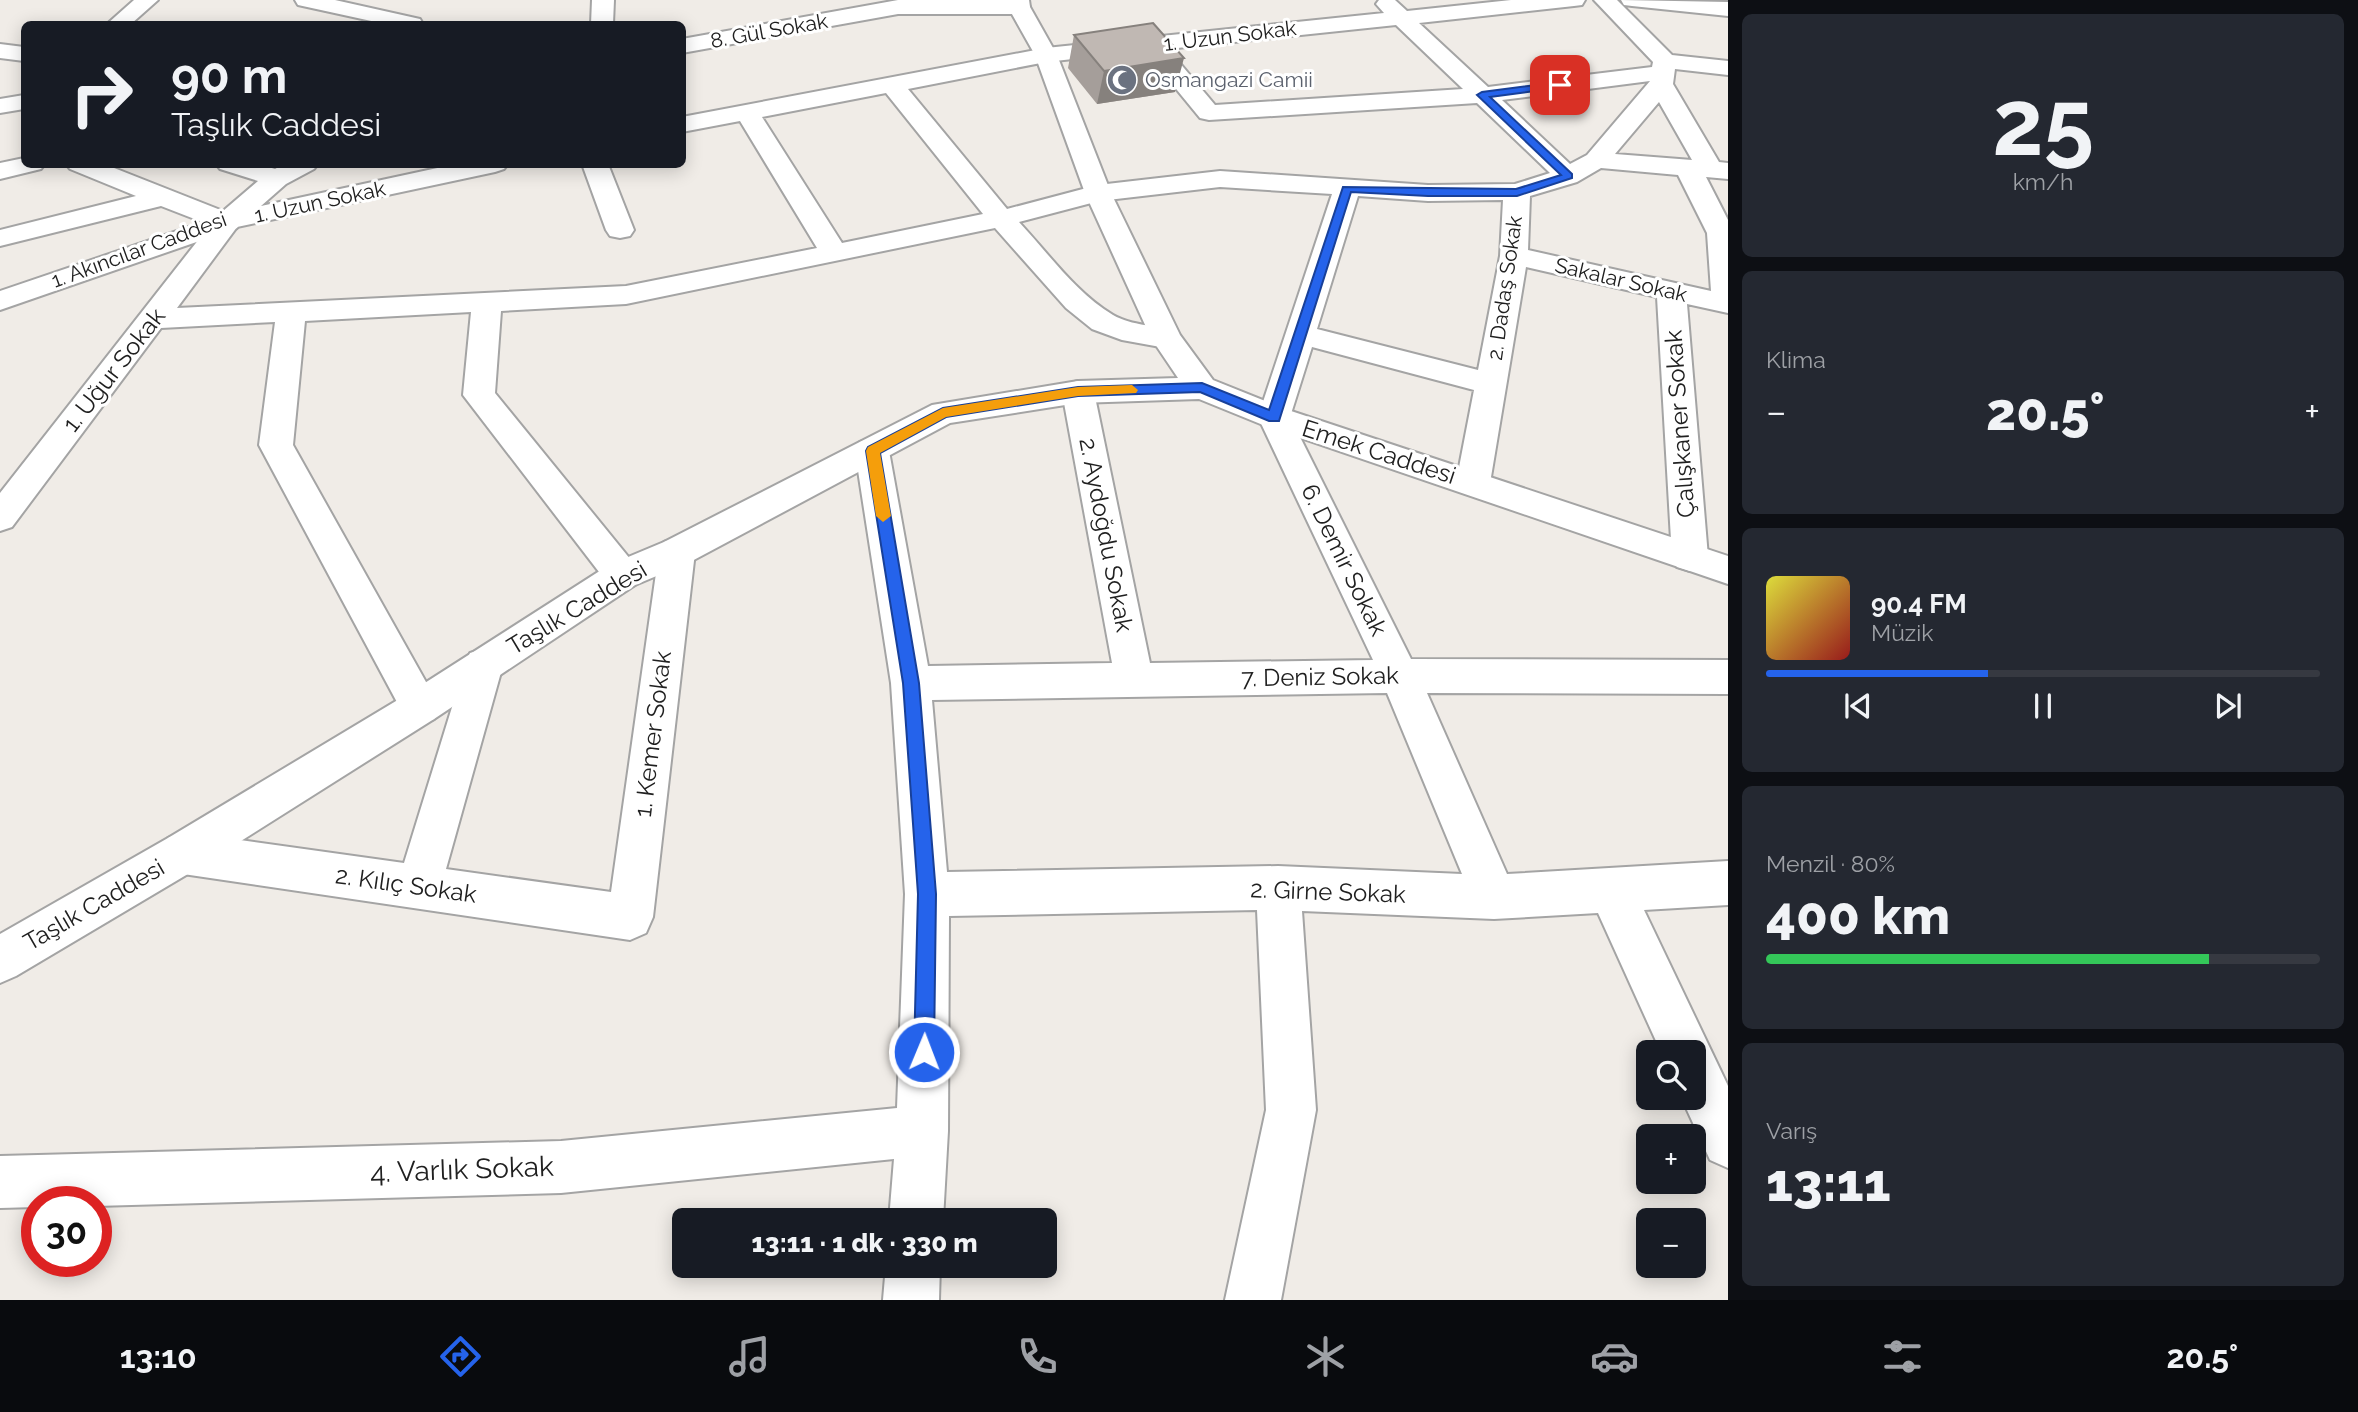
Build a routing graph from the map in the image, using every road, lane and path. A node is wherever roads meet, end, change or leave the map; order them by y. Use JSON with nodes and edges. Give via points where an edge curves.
{"nodes":[{"id":1,"x":146,"y":0,"type":"edge"},
{"id":2,"x":306,"y":0,"type":"edge"},
{"id":3,"x":603,"y":0,"type":"edge"},
{"id":4,"x":1574,"y":0,"type":"edge"},
{"id":5,"x":1605,"y":0,"type":"edge"},
{"id":6,"x":1632,"y":0,"type":"edge"},
{"id":7,"x":1019,"y":3,"type":"edge"},
{"id":8,"x":1391,"y":8,"type":"edge"},
{"id":9,"x":1728,"y":9,"type":"edge"},
{"id":10,"x":122,"y":21,"type":"edge"},
{"id":11,"x":399,"y":21,"type":"edge"},
{"id":12,"x":602,"y":21,"type":"edge"},
{"id":13,"x":1153,"y":45,"type":"junction"},
{"id":14,"x":686,"y":46,"type":"edge"},
{"id":15,"x":0,"y":51,"type":"edge"},
{"id":16,"x":21,"y":54,"type":"edge"},
{"id":17,"x":1046,"y":55,"type":"junction"},
{"id":18,"x":1728,"y":68,"type":"edge"},
{"id":19,"x":1663,"y":72,"type":"junction"},
{"id":20,"x":892,"y":85,"type":"junction"},
{"id":21,"x":1482,"y":95,"type":"junction"},
{"id":22,"x":21,"y":102,"type":"edge"},
{"id":23,"x":0,"y":106,"type":"edge"},
{"id":24,"x":747,"y":113,"type":"junction"},
{"id":25,"x":686,"y":124,"type":"edge"},
{"id":26,"x":1596,"y":160,"type":"junction"},
{"id":27,"x":21,"y":166,"type":"edge"},
{"id":28,"x":89,"y":168,"type":"edge"},
{"id":29,"x":243,"y":168,"type":"edge"},
{"id":30,"x":297,"y":168,"type":"edge"},
{"id":31,"x":477,"y":168,"type":"edge"},
{"id":32,"x":597,"y":168,"type":"edge"},
{"id":33,"x":1709,"y":170,"type":"edge"},
{"id":34,"x":0,"y":171,"type":"edge"},
{"id":35,"x":1568,"y":176,"type":"junction"},
{"id":36,"x":277,"y":178,"type":"junction"},
{"id":37,"x":1347,"y":189,"type":"junction"},
{"id":38,"x":1517,"y":192,"type":"junction"},
{"id":39,"x":1098,"y":193,"type":"junction"},
{"id":40,"x":164,"y":197,"type":"junction"},
{"id":41,"x":1001,"y":219,"type":"junction"},
{"id":42,"x":227,"y":222,"type":"junction"},
{"id":43,"x":620,"y":230,"type":"dead end"},
{"id":44,"x":0,"y":238,"type":"edge"},
{"id":45,"x":834,"y":252,"type":"junction"},
{"id":46,"x":1514,"y":256,"type":"junction"},
{"id":47,"x":1671,"y":292,"type":"junction"},
{"id":48,"x":0,"y":301,"type":"edge"},
{"id":49,"x":487,"y":303,"type":"junction"},
{"id":50,"x":1728,"y":304,"type":"edge"},
{"id":51,"x":291,"y":312,"type":"junction"},
{"id":52,"x":153,"y":318,"type":"junction"},
{"id":53,"x":1300,"y":334,"type":"junction"},
{"id":54,"x":1167,"y":338,"type":"junction"},
{"id":55,"x":1491,"y":384,"type":"junction"},
{"id":56,"x":1202,"y":388,"type":"junction"},
{"id":57,"x":1078,"y":392,"type":"junction"},
{"id":58,"x":1274,"y":417,"type":"junction"},
{"id":59,"x":873,"y":451,"type":"junction"},
{"id":60,"x":1473,"y":484,"type":"junction"},
{"id":61,"x":0,"y":518,"type":"edge"},
{"id":62,"x":677,"y":552,"type":"junction"},
{"id":63,"x":1690,"y":557,"type":"junction"},
{"id":64,"x":1728,"y":570,"type":"edge"},
{"id":65,"x":622,"y":575,"type":"junction"},
{"id":66,"x":484,"y":665,"type":"junction"},
{"id":67,"x":1400,"y":676,"type":"junction"},
{"id":68,"x":1728,"y":677,"type":"edge"},
{"id":69,"x":1133,"y":679,"type":"junction"},
{"id":70,"x":911,"y":683,"type":"junction"},
{"id":71,"x":420,"y":707,"type":"junction"},
{"id":72,"x":183,"y":853,"type":"junction"},
{"id":73,"x":1728,"y":883,"type":"edge"},
{"id":74,"x":419,"y":887,"type":"junction"},
{"id":75,"x":1278,"y":888,"type":"junction"},
{"id":76,"x":1612,"y":892,"type":"junction"},
{"id":77,"x":927,"y":894,"type":"junction"},
{"id":78,"x":1494,"y":897,"type":"junction"},
{"id":79,"x":630,"y":917,"type":"joint"},
{"id":80,"x":0,"y":960,"type":"edge"},
{"id":81,"x":1680,"y":1040,"type":"edge"},
{"id":82,"x":1706,"y":1095,"type":"edge"},
{"id":83,"x":922,"y":1131,"type":"junction"},
{"id":84,"x":1728,"y":1142,"type":"edge"},
{"id":85,"x":0,"y":1182,"type":"edge"},
{"id":86,"x":917,"y":1208,"type":"edge"},
{"id":87,"x":912,"y":1278,"type":"edge"},
{"id":88,"x":911,"y":1300,"type":"edge"},
{"id":89,"x":1253,"y":1300,"type":"edge"}],
"edges":[{"from":1,"to":10,"type":"street"},
{"from":2,"to":11,"type":"street"},
{"from":3,"to":12,"type":"street"},
{"from":4,"to":8,"type":"street","name":"1. Uzun Sokak"},
{"from":5,"to":19,"type":"street"},
{"from":6,"to":9,"type":"street"},
{"from":7,"to":14,"type":"street","name":"8. Gül Sokak","via":[[898,7]]},
{"from":7,"to":17,"type":"street"},
{"from":8,"to":13,"type":"street","name":"1. Uzun Sokak"},
{"from":8,"to":21,"type":"street"},
{"from":13,"to":17,"type":"street","name":"1. Uzun Sokak"},
{"from":13,"to":21,"type":"street","via":[[1209,113]]},
{"from":15,"to":16,"type":"street"},
{"from":17,"to":20,"type":"street","name":"1. Uzun Sokak"},
{"from":17,"to":39,"type":"street"},
{"from":18,"to":19,"type":"street"},
{"from":19,"to":21,"type":"street"},
{"from":19,"to":26,"type":"street"},
{"from":19,"to":33,"type":"street"},
{"from":20,"to":24,"type":"street","name":"1. Uzun Sokak"},
{"from":20,"to":41,"type":"street"},
{"from":21,"to":35,"type":"street"},
{"from":22,"to":23,"type":"street"},
{"from":24,"to":25,"type":"street","name":"1. Uzun Sokak"},
{"from":24,"to":45,"type":"street"},
{"from":26,"to":33,"type":"street"},
{"from":26,"to":35,"type":"street"},
{"from":27,"to":34,"type":"street"},
{"from":28,"to":40,"type":"street"},
{"from":29,"to":36,"type":"street"},
{"from":30,"to":36,"type":"street","name":"1. Akıncılar Caddesi"},
{"from":31,"to":42,"type":"street","name":"1. Uzun Sokak"},
{"from":32,"to":43,"type":"street"},
{"from":33,"to":50,"type":"street"},
{"from":35,"to":38,"type":"street"},
{"from":36,"to":42,"type":"street","name":"1. Akıncılar Caddesi"},
{"from":37,"to":38,"type":"street"},
{"from":37,"to":39,"type":"street","via":[[1220,179]]},
{"from":37,"to":53,"type":"street"},
{"from":38,"to":46,"type":"street","name":"2. Dadaş Sokak"},
{"from":39,"to":41,"type":"street"},
{"from":39,"to":54,"type":"street"},
{"from":40,"to":42,"type":"street"},
{"from":40,"to":44,"type":"street"},
{"from":41,"to":45,"type":"street"},
{"from":41,"to":54,"type":"street","via":[[1088,312],[1122,330]]},
{"from":42,"to":48,"type":"street","name":"1. Akıncılar Caddesi"},
{"from":42,"to":52,"type":"street","name":"1. Uğur Sokak"},
{"from":45,"to":49,"type":"street","via":[[626,295]]},
{"from":46,"to":47,"type":"street","name":"Sakalar Sokak"},
{"from":46,"to":55,"type":"street","name":"2. Dadaş Sokak"},
{"from":47,"to":50,"type":"street","name":"Sakalar Sokak"},
{"from":47,"to":63,"type":"street","name":"Çalışkaner Sokak"},
{"from":49,"to":51,"type":"street"},
{"from":49,"to":65,"type":"street","via":[[478,395]]},
{"from":51,"to":52,"type":"street"},
{"from":51,"to":71,"type":"street","via":[[276,445]]},
{"from":52,"to":61,"type":"street","name":"1. Uğur Sokak"},
{"from":53,"to":55,"type":"street","name":"2. Dadaş Sokak"},
{"from":53,"to":58,"type":"street"},
{"from":54,"to":56,"type":"street"},
{"from":55,"to":60,"type":"street","name":"2. Dadaş Sokak"},
{"from":56,"to":57,"type":"street","name":"Taşlık Caddesi"},
{"from":56,"to":58,"type":"street","name":"Emek Caddesi"},
{"from":57,"to":59,"type":"street","name":"Taşlık Caddesi","via":[[943,413]]},
{"from":57,"to":69,"type":"street","name":"2. Aydoğdu Sokak"},
{"from":58,"to":60,"type":"street","name":"Emek Caddesi"},
{"from":58,"to":67,"type":"street","name":"6. Demir Sokak"},
{"from":59,"to":62,"type":"street","name":"Taşlık Caddesi"},
{"from":59,"to":70,"type":"street"},
{"from":60,"to":63,"type":"street","name":"Emek Caddesi"},
{"from":62,"to":65,"type":"street","name":"Taşlık Caddesi"},
{"from":62,"to":79,"type":"street","name":"1. Kemer Sokak"},
{"from":63,"to":64,"type":"street","name":"Emek Caddesi"},
{"from":65,"to":66,"type":"street","name":"Taşlık Caddesi"},
{"from":66,"to":71,"type":"street","name":"Taşlık Caddesi"},
{"from":66,"to":74,"type":"street"},
{"from":67,"to":68,"type":"street","name":"7. Deniz Sokak"},
{"from":67,"to":69,"type":"street","name":"7. Deniz Sokak"},
{"from":67,"to":78,"type":"street","name":"6. Demir Sokak"},
{"from":69,"to":70,"type":"street","name":"7. Deniz Sokak"},
{"from":70,"to":77,"type":"street"},
{"from":71,"to":72,"type":"street","name":"Taşlık Caddesi"},
{"from":72,"to":74,"type":"street","name":"2. Kılıç Sokak"},
{"from":72,"to":80,"type":"street","name":"Taşlık Caddesi"},
{"from":73,"to":76,"type":"street","name":"2. Girne Sokak"},
{"from":74,"to":79,"type":"street","name":"2. Kılıç Sokak"},
{"from":75,"to":77,"type":"street","name":"2. Girne Sokak"},
{"from":75,"to":78,"type":"street","name":"2. Girne Sokak"},
{"from":75,"to":89,"type":"street","via":[[1291,1110]]},
{"from":76,"to":78,"type":"street","name":"2. Girne Sokak"},
{"from":76,"to":81,"type":"street"},
{"from":77,"to":83,"type":"street"},
{"from":82,"to":84,"type":"street"},
{"from":83,"to":85,"type":"street","name":"4. Varlık Sokak","via":[[561,1167]]},
{"from":83,"to":86,"type":"street"},
{"from":87,"to":88,"type":"street"}]}
